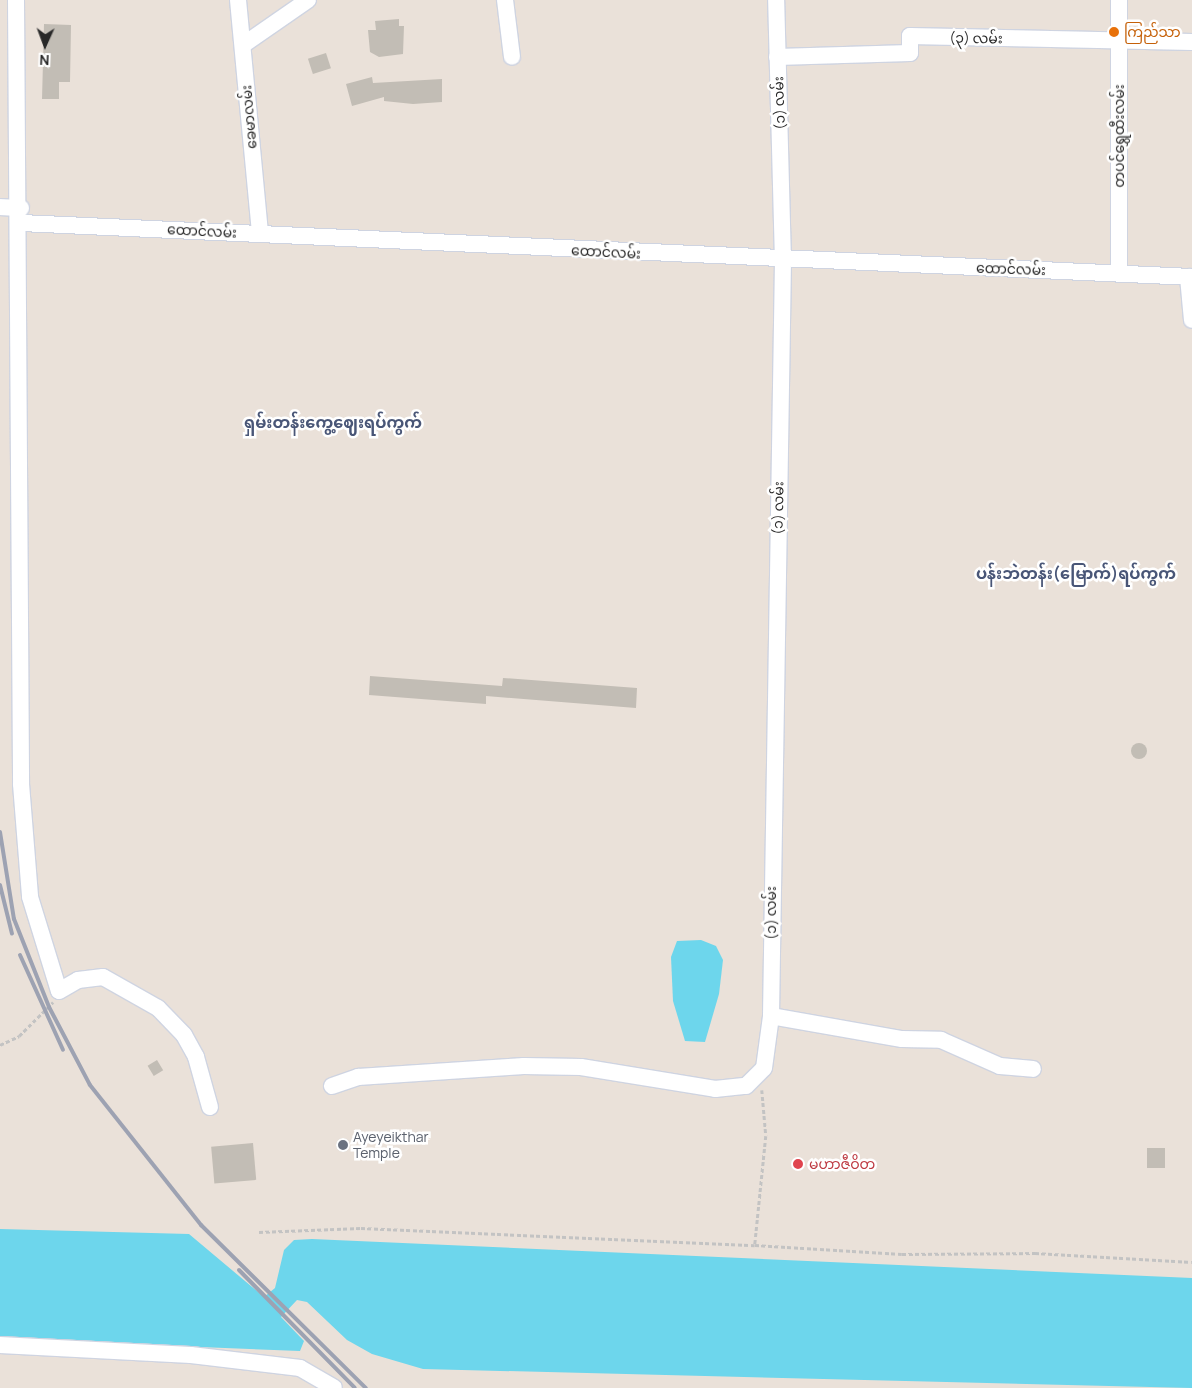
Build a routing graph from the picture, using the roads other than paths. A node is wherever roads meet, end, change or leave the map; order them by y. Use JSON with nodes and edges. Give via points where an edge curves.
{"nodes":[{"id":1,"x":16,"y":0,"type":"edge"},
{"id":2,"x":238,"y":0,"type":"edge"},
{"id":3,"x":308,"y":0,"type":"edge"},
{"id":4,"x":505,"y":0,"type":"edge"},
{"id":5,"x":776,"y":0,"type":"edge"},
{"id":6,"x":1120,"y":0,"type":"edge"},
{"id":7,"x":1119,"y":41,"type":"junction"},
{"id":8,"x":1192,"y":42,"type":"edge"},
{"id":9,"x":243,"y":45,"type":"junction"},
{"id":10,"x":512,"y":57,"type":"dead end"},
{"id":11,"x":777,"y":57,"type":"junction"},
{"id":12,"x":0,"y":207,"type":"edge"},
{"id":13,"x":21,"y":215,"type":"junction"},
{"id":14,"x":260,"y":234,"type":"junction"},
{"id":15,"x":783,"y":262,"type":"junction"},
{"id":16,"x":1119,"y":273,"type":"junction"},
{"id":17,"x":1190,"y":277,"type":"edge"},
{"id":18,"x":1192,"y":320,"type":"edge"},
{"id":19,"x":771,"y":1016,"type":"junction"},
{"id":20,"x":1033,"y":1069,"type":"dead end"},
{"id":21,"x":332,"y":1086,"type":"dead end"},
{"id":22,"x":210,"y":1107,"type":"dead end"},
{"id":23,"x":0,"y":1345,"type":"edge"},
{"id":24,"x":334,"y":1388,"type":"edge"}],
"edges":[{"from":1,"to":13,"type":"street"},
{"from":2,"to":9,"type":"street","name":"ခေမာလမ်း"},
{"from":3,"to":9,"type":"street"},
{"from":4,"to":10,"type":"street"},
{"from":5,"to":11,"type":"street","name":"(၁) လမ်း"},
{"from":6,"to":7,"type":"street","name":"တပင်ရွှေထီးလမ်း"},
{"from":7,"to":8,"type":"street","name":"(၃) လမ်း"},
{"from":7,"to":11,"type":"street","name":"(၃) လမ်း","via":[[910,36],[910,53]]},
{"from":7,"to":16,"type":"street","name":"တပင်ရွှေထီးလမ်း"},
{"from":9,"to":14,"type":"street","name":"ခေမာလမ်း"},
{"from":11,"to":15,"type":"street","name":"(၁) လမ်း"},
{"from":12,"to":13,"type":"street","name":"ထောင်လမ်း"},
{"from":13,"to":14,"type":"street","name":"ထောင်လမ်း"},
{"from":13,"to":22,"type":"street","via":[[24,855],[41,938],[60,990],[78,980],[104,977],[158,1008],[184,1035],[196,1057]]},
{"from":14,"to":15,"type":"street","name":"ထောင်လမ်း"},
{"from":15,"to":16,"type":"street","name":"ထောင်လမ်း"},
{"from":15,"to":19,"type":"street","name":"(၁) လမ်း"},
{"from":16,"to":17,"type":"street","name":"ထောင်လမ်း"},
{"from":17,"to":18,"type":"street"},
{"from":19,"to":20,"type":"street","via":[[902,1039],[941,1040],[1000,1066]]},
{"from":19,"to":21,"type":"street","name":"(၁) လမ်း","via":[[761,1072],[746,1086],[715,1089],[581,1067],[524,1066],[358,1077]]},
{"from":23,"to":24,"type":"street","via":[[191,1355],[300,1368]]}]}
